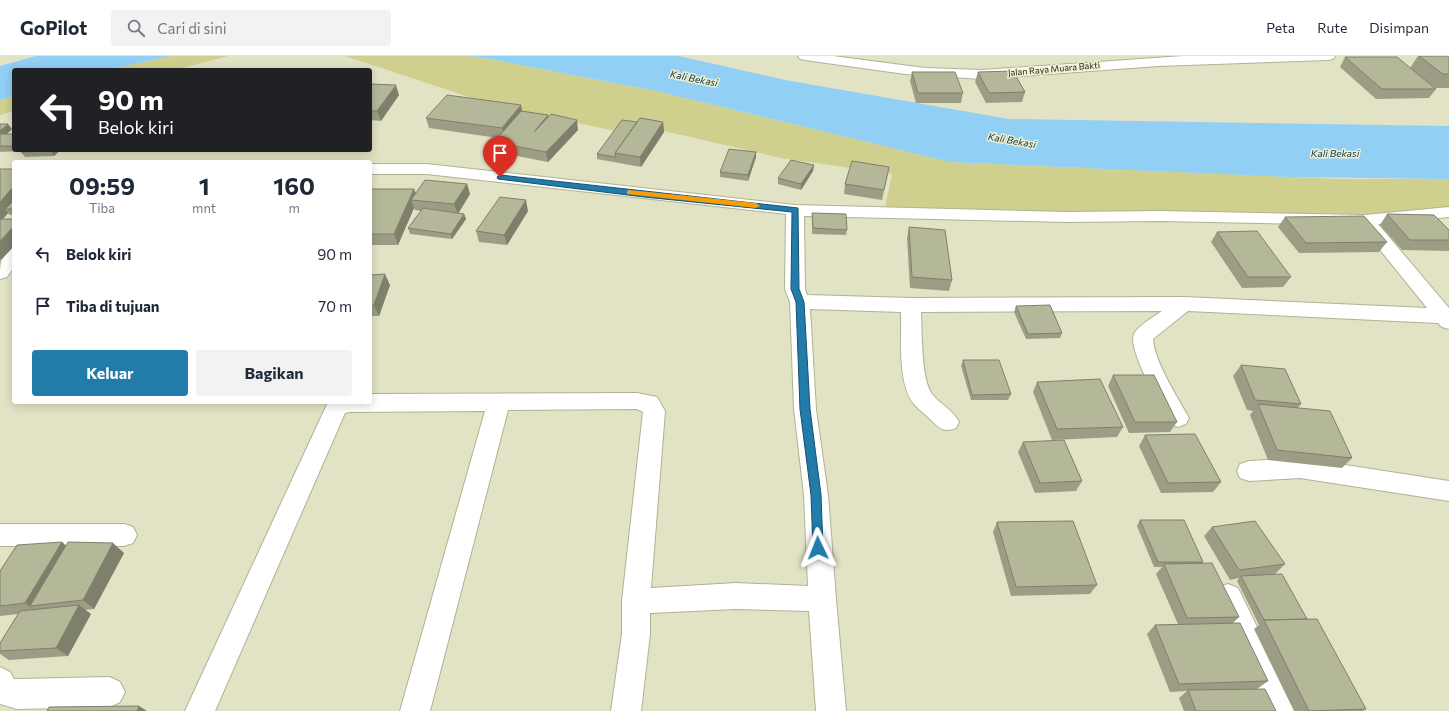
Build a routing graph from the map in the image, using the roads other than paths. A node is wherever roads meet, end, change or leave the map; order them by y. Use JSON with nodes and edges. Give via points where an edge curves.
{"nodes":[{"id":1,"x":805,"y":56,"type":"edge"},
{"id":2,"x":1328,"y":56,"type":"edge"},
{"id":3,"x":1167,"y":58,"type":"edge"},
{"id":4,"x":372,"y":169,"type":"edge"},
{"id":5,"x":796,"y":210,"type":"junction"},
{"id":6,"x":1449,"y":212,"type":"edge"},
{"id":7,"x":1365,"y":220,"type":"junction"},
{"id":8,"x":12,"y":256,"type":"edge"},
{"id":9,"x":0,"y":273,"type":"edge"},
{"id":10,"x":800,"y":302,"type":"junction"},
{"id":11,"x":1184,"y":304,"type":"junction"},
{"id":12,"x":911,"y":305,"type":"junction"},
{"id":13,"x":1447,"y":319,"type":"edge"},
{"id":14,"x":499,"y":402,"type":"junction"},
{"id":15,"x":372,"y":403,"type":"edge"},
{"id":16,"x":347,"y":404,"type":"edge"},
{"id":17,"x":1178,"y":418,"type":"dead end"},
{"id":18,"x":948,"y":422,"type":"dead end"},
{"id":19,"x":1249,"y":471,"type":"dead end"},
{"id":20,"x":1449,"y":491,"type":"edge"},
{"id":21,"x":124,"y":535,"type":"dead end"},
{"id":22,"x":1,"y":536,"type":"edge"},
{"id":23,"x":1228,"y":597,"type":"edge"},
{"id":24,"x":822,"y":598,"type":"junction"},
{"id":25,"x":636,"y":601,"type":"junction"},
{"id":26,"x":2,"y":690,"type":"edge"},
{"id":27,"x":110,"y":692,"type":"dead end"},
{"id":28,"x":200,"y":711,"type":"edge"},
{"id":29,"x":415,"y":711,"type":"edge"},
{"id":30,"x":626,"y":711,"type":"edge"},
{"id":31,"x":831,"y":711,"type":"edge"},
{"id":32,"x":1281,"y":711,"type":"edge"}],
"edges":[{"from":1,"to":3,"type":"street","name":"Jalan Raya Muara Bakti","via":[[925,73],[967,74],[1009,73]]},
{"from":2,"to":3,"type":"street","name":"Jalan Raya Muara Bakti"},
{"from":4,"to":5,"type":"street","via":[[427,169]]},
{"from":5,"to":7,"type":"street","via":[[1067,218],[1161,216]]},
{"from":5,"to":10,"type":"street","via":[[795,289]]},
{"from":6,"to":7,"type":"street"},
{"from":7,"to":13,"type":"street"},
{"from":8,"to":9,"type":"street"},
{"from":10,"to":12,"type":"street"},
{"from":10,"to":24,"type":"street","via":[[805,409],[816,495]]},
{"from":11,"to":12,"type":"street"},
{"from":11,"to":13,"type":"street"},
{"from":11,"to":17,"type":"street","via":[[1143,336],[1142,341],[1145,354]]},
{"from":12,"to":18,"type":"street","via":[[914,378],[922,398]]},
{"from":14,"to":15,"type":"street"},
{"from":14,"to":25,"type":"street","via":[[649,403],[654,411]]},
{"from":14,"to":29,"type":"street"},
{"from":16,"to":28,"type":"street","via":[[337,407]]},
{"from":19,"to":20,"type":"street","via":[[1300,468]]},
{"from":21,"to":22,"type":"street"},
{"from":23,"to":32,"type":"street"},
{"from":24,"to":25,"type":"street","via":[[736,596]]},
{"from":24,"to":31,"type":"street"},
{"from":25,"to":30,"type":"street","via":[[636,634]]},
{"from":26,"to":27,"type":"street","via":[[17,694]]}]}
